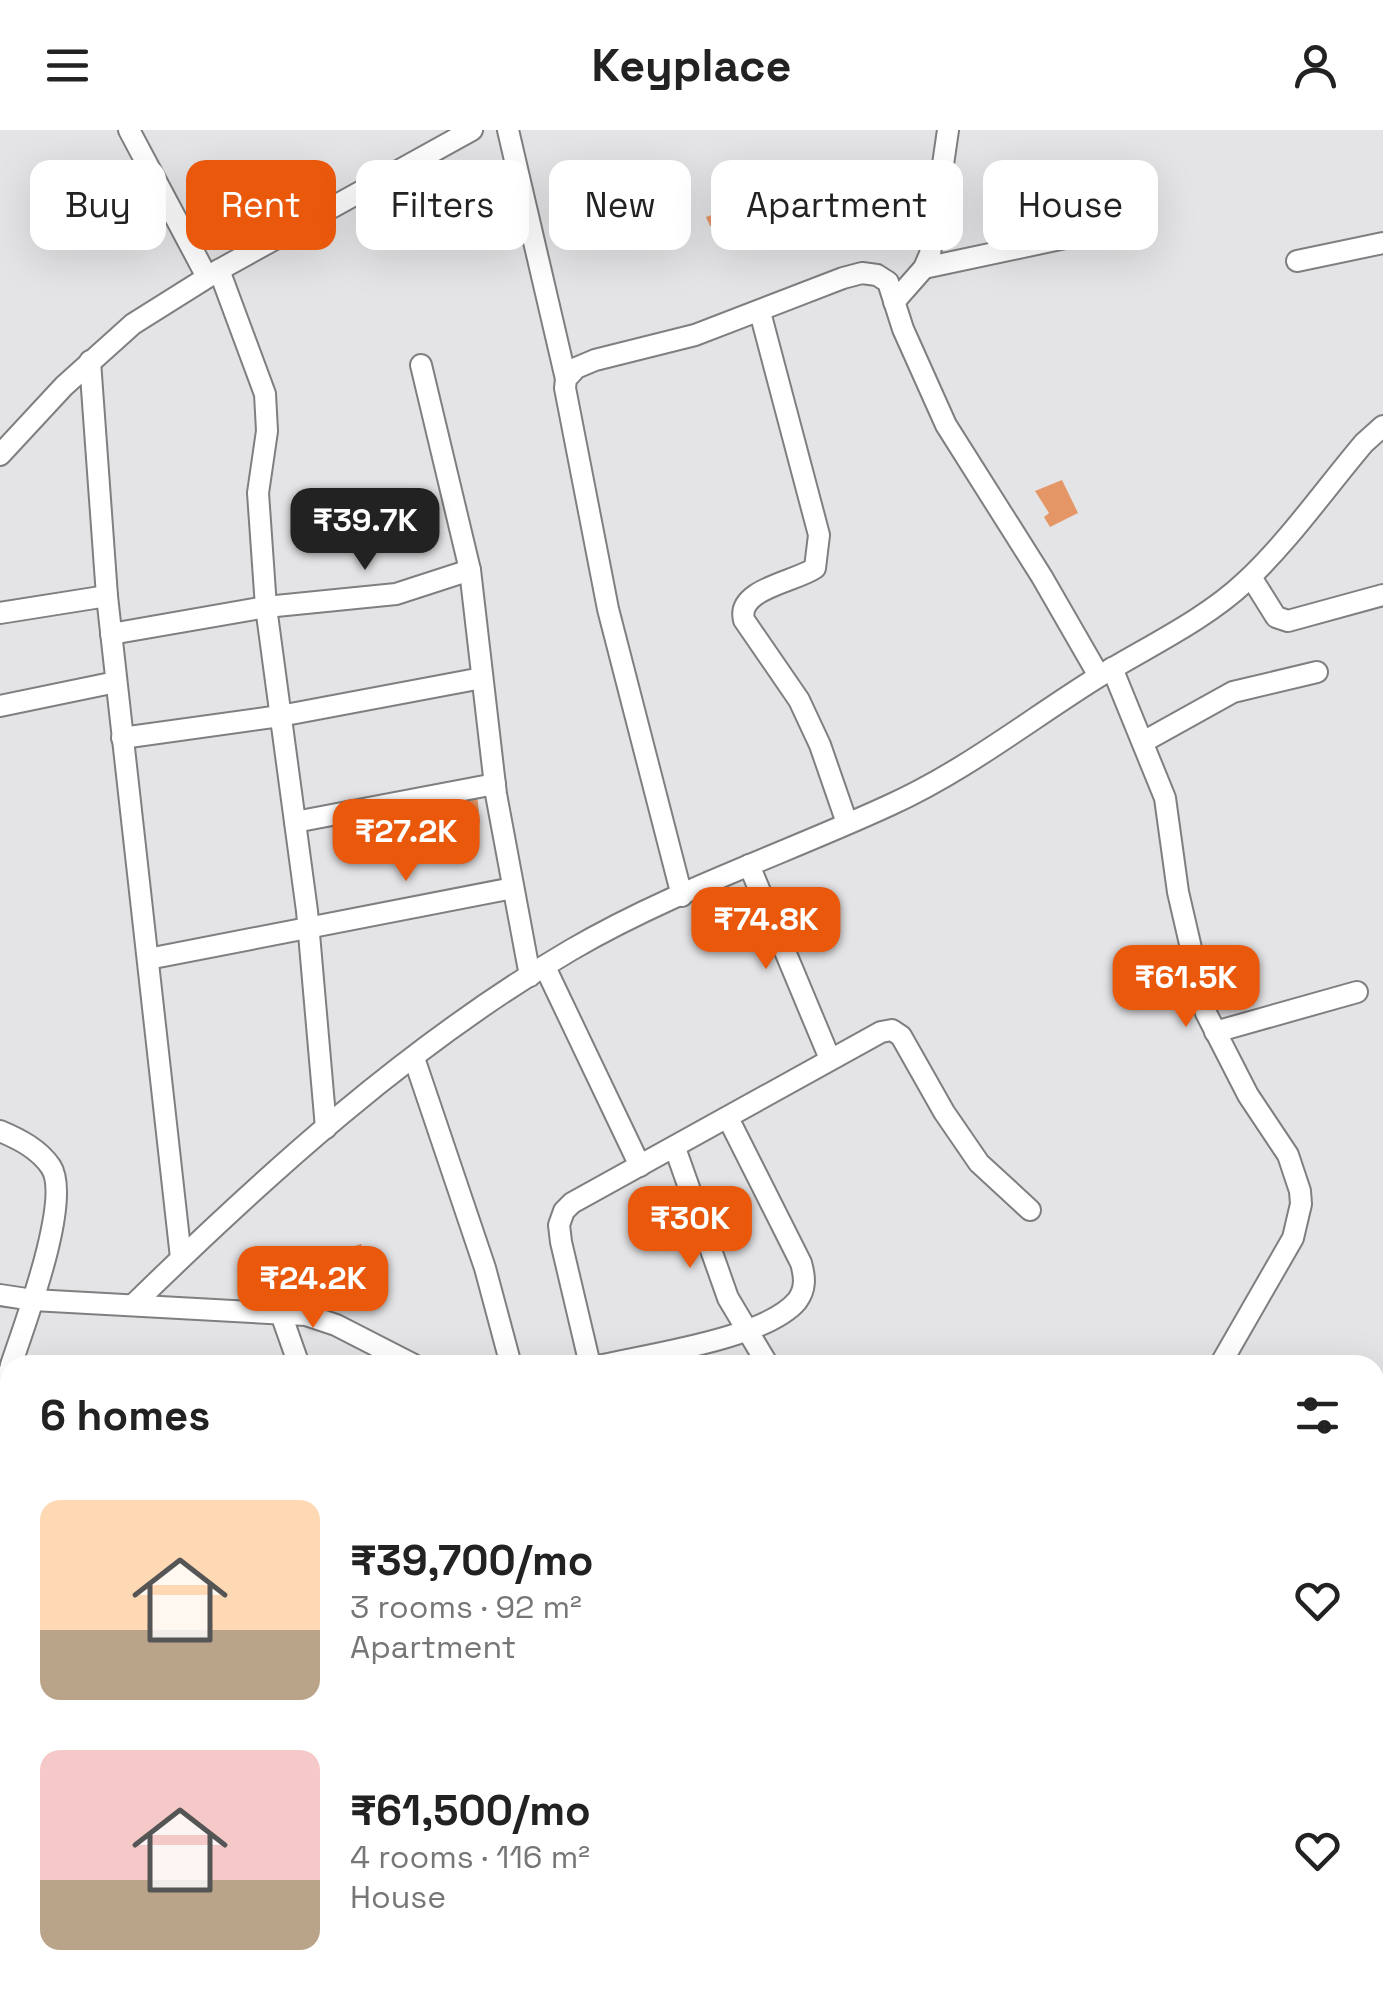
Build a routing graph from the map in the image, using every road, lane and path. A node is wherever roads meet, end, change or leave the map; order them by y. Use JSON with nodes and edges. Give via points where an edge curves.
{"nodes":[{"id":1,"x":129,"y":130,"type":"edge"},
{"id":2,"x":472,"y":130,"type":"edge"},
{"id":3,"x":508,"y":130,"type":"edge"},
{"id":4,"x":948,"y":130,"type":"edge"},
{"id":5,"x":1383,"y":243,"type":"edge"},
{"id":6,"x":1009,"y":250,"type":"edge"},
{"id":7,"x":1297,"y":260,"type":"dead end"},
{"id":8,"x":924,"y":268,"type":"junction"},
{"id":9,"x":213,"y":273,"type":"junction"},
{"id":10,"x":894,"y":302,"type":"junction"},
{"id":11,"x":760,"y":312,"type":"junction"},
{"id":12,"x":90,"y":361,"type":"junction"},
{"id":13,"x":421,"y":365,"type":"dead end"},
{"id":14,"x":566,"y":379,"type":"junction"},
{"id":15,"x":1383,"y":426,"type":"edge"},
{"id":16,"x":0,"y":454,"type":"edge"},
{"id":17,"x":470,"y":570,"type":"junction"},
{"id":18,"x":1251,"y":577,"type":"junction"},
{"id":19,"x":1383,"y":595,"type":"edge"},
{"id":20,"x":106,"y":596,"type":"junction"},
{"id":21,"x":266,"y":607,"type":"junction"},
{"id":22,"x":0,"y":613,"type":"edge"},
{"id":23,"x":111,"y":634,"type":"junction"},
{"id":24,"x":1105,"y":672,"type":"junction"},
{"id":25,"x":1317,"y":672,"type":"dead end"},
{"id":26,"x":482,"y":678,"type":"junction"},
{"id":27,"x":116,"y":682,"type":"junction"},
{"id":28,"x":0,"y":706,"type":"edge"},
{"id":29,"x":280,"y":716,"type":"junction"},
{"id":30,"x":122,"y":738,"type":"junction"},
{"id":31,"x":1142,"y":742,"type":"junction"},
{"id":32,"x":495,"y":784,"type":"junction"},
{"id":33,"x":295,"y":822,"type":"junction"},
{"id":34,"x":848,"y":823,"type":"junction"},
{"id":35,"x":749,"y":866,"type":"junction"},
{"id":36,"x":514,"y":888,"type":"junction"},
{"id":37,"x":682,"y":896,"type":"junction"},
{"id":38,"x":308,"y":928,"type":"junction"},
{"id":39,"x":148,"y":959,"type":"junction"},
{"id":40,"x":537,"y":971,"type":"junction"},
{"id":41,"x":1358,"y":992,"type":"dead end"},
{"id":42,"x":1215,"y":1032,"type":"junction"},
{"id":43,"x":414,"y":1058,"type":"junction"},
{"id":44,"x":830,"y":1060,"type":"junction"},
{"id":45,"x":728,"y":1118,"type":"junction"},
{"id":46,"x":326,"y":1128,"type":"junction"},
{"id":47,"x":0,"y":1131,"type":"edge"},
{"id":48,"x":675,"y":1148,"type":"junction"},
{"id":49,"x":640,"y":1166,"type":"junction"},
{"id":50,"x":1030,"y":1210,"type":"dead end"},
{"id":51,"x":181,"y":1258,"type":"junction"},
{"id":52,"x":0,"y":1295,"type":"edge"},
{"id":53,"x":32,"y":1300,"type":"junction"},
{"id":54,"x":133,"y":1305,"type":"junction"},
{"id":55,"x":280,"y":1314,"type":"junction"},
{"id":56,"x":745,"y":1332,"type":"junction"},
{"id":57,"x":15,"y":1355,"type":"edge"},
{"id":58,"x":295,"y":1355,"type":"edge"},
{"id":59,"x":394,"y":1355,"type":"edge"},
{"id":60,"x":508,"y":1355,"type":"edge"},
{"id":61,"x":588,"y":1355,"type":"edge"},
{"id":62,"x":646,"y":1355,"type":"edge"},
{"id":63,"x":761,"y":1355,"type":"edge"},
{"id":64,"x":1226,"y":1355,"type":"edge"}],
"edges":[{"from":1,"to":9,"type":"street"},
{"from":2,"to":9,"type":"street"},
{"from":3,"to":14,"type":"street"},
{"from":4,"to":8,"type":"street","via":[[934,240]]},
{"from":5,"to":7,"type":"street"},
{"from":6,"to":8,"type":"street"},
{"from":8,"to":10,"type":"street"},
{"from":9,"to":12,"type":"street","via":[[133,324]]},
{"from":9,"to":21,"type":"street","via":[[265,394],[258,493]]},
{"from":10,"to":11,"type":"street","via":[[888,282],[862,273]]},
{"from":10,"to":24,"type":"street","via":[[946,425]]},
{"from":11,"to":14,"type":"street","via":[[595,360]]},
{"from":11,"to":34,"type":"street","via":[[818,554],[815,568],[754,595],[742,612],[799,700]]},
{"from":12,"to":16,"type":"street"},
{"from":12,"to":20,"type":"street"},
{"from":13,"to":17,"type":"street"},
{"from":14,"to":37,"type":"street","via":[[608,609]]},
{"from":15,"to":18,"type":"street"},
{"from":17,"to":21,"type":"street","via":[[396,594]]},
{"from":17,"to":26,"type":"street"},
{"from":18,"to":19,"type":"street","via":[[1276,617],[1288,620]]},
{"from":18,"to":24,"type":"street"},
{"from":20,"to":22,"type":"street"},
{"from":20,"to":23,"type":"street"},
{"from":21,"to":23,"type":"street"},
{"from":21,"to":29,"type":"street"},
{"from":23,"to":27,"type":"street"},
{"from":24,"to":31,"type":"street"},
{"from":24,"to":34,"type":"street","via":[[964,767]]},
{"from":25,"to":31,"type":"street","via":[[1232,692]]},
{"from":26,"to":29,"type":"street"},
{"from":26,"to":32,"type":"street"},
{"from":27,"to":28,"type":"street"},
{"from":27,"to":30,"type":"street"},
{"from":29,"to":30,"type":"street"},
{"from":29,"to":33,"type":"street"},
{"from":30,"to":39,"type":"street"},
{"from":31,"to":42,"type":"street","via":[[1165,798],[1178,892]]},
{"from":32,"to":33,"type":"street"},
{"from":32,"to":36,"type":"street"},
{"from":33,"to":38,"type":"street"},
{"from":34,"to":35,"type":"street"},
{"from":35,"to":37,"type":"street"},
{"from":35,"to":44,"type":"street"},
{"from":36,"to":38,"type":"street"},
{"from":36,"to":40,"type":"street"},
{"from":37,"to":40,"type":"street"},
{"from":38,"to":39,"type":"street"},
{"from":38,"to":46,"type":"street"},
{"from":39,"to":51,"type":"street"},
{"from":40,"to":43,"type":"street"},
{"from":40,"to":49,"type":"street"},
{"from":41,"to":42,"type":"street"},
{"from":42,"to":64,"type":"street","via":[[1288,1155],[1301,1204],[1293,1238]]},
{"from":43,"to":46,"type":"street"},
{"from":43,"to":60,"type":"street"},
{"from":44,"to":45,"type":"street"},
{"from":44,"to":50,"type":"street","via":[[892,1030],[901,1036],[980,1163]]},
{"from":45,"to":48,"type":"street"},
{"from":45,"to":56,"type":"street","via":[[804,1274],[799,1298]]},
{"from":46,"to":51,"type":"street"},
{"from":47,"to":53,"type":"street","via":[[42,1156],[58,1187]]},
{"from":48,"to":49,"type":"street"},
{"from":48,"to":56,"type":"street"},
{"from":49,"to":61,"type":"street","via":[[572,1203],[559,1225]]},
{"from":51,"to":54,"type":"street"},
{"from":52,"to":53,"type":"street"},
{"from":53,"to":54,"type":"street"},
{"from":53,"to":57,"type":"street"},
{"from":54,"to":55,"type":"street"},
{"from":55,"to":58,"type":"street"},
{"from":55,"to":59,"type":"street","via":[[321,1319]]},
{"from":56,"to":62,"type":"street"},
{"from":56,"to":63,"type":"street"}]}
